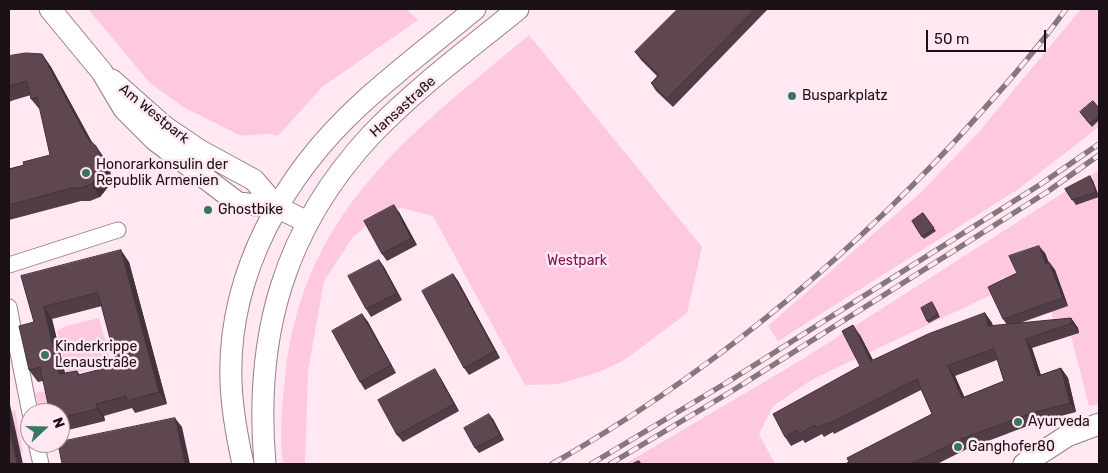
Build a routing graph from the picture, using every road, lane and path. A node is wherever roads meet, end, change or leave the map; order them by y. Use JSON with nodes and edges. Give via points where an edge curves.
{"nodes":[{"id":1,"x":50,"y":9,"type":"edge"},
{"id":2,"x":476,"y":9,"type":"edge"},
{"id":3,"x":518,"y":9,"type":"edge"},
{"id":4,"x":277,"y":207,"type":"junction"},
{"id":5,"x":308,"y":222,"type":"junction"},
{"id":6,"x":118,"y":230,"type":"dead end"},
{"id":7,"x":9,"y":265,"type":"edge"},
{"id":8,"x":9,"y":307,"type":"edge"},
{"id":9,"x":28,"y":403,"type":"edge"},
{"id":10,"x":1099,"y":424,"type":"edge"},
{"id":11,"x":243,"y":464,"type":"edge"},
{"id":12,"x":265,"y":464,"type":"edge"},
{"id":13,"x":1024,"y":464,"type":"edge"}],
"edges":[{"from":1,"to":4,"type":"main road","name":"Am Westpark","via":[[102,72],[165,127],[192,146],[254,180]]},
{"from":2,"to":4,"type":"main road","name":"Hansastraße","via":[[385,82],[341,123],[301,170]]},
{"from":3,"to":5,"type":"main road","name":"Hansastraße","via":[[371,135],[327,190]]},
{"from":4,"to":5,"type":"main road","name":"Am Westpark"},
{"from":4,"to":11,"type":"main road","name":"Hansastraße","via":[[253,255],[233,338],[231,382]]},
{"from":5,"to":12,"type":"main road","name":"Hansastraße","via":[[282,281],[267,342],[261,398]]},
{"from":6,"to":7,"type":"street"},
{"from":8,"to":9,"type":"street"},
{"from":10,"to":13,"type":"main road","via":[[1067,436]]}]}
